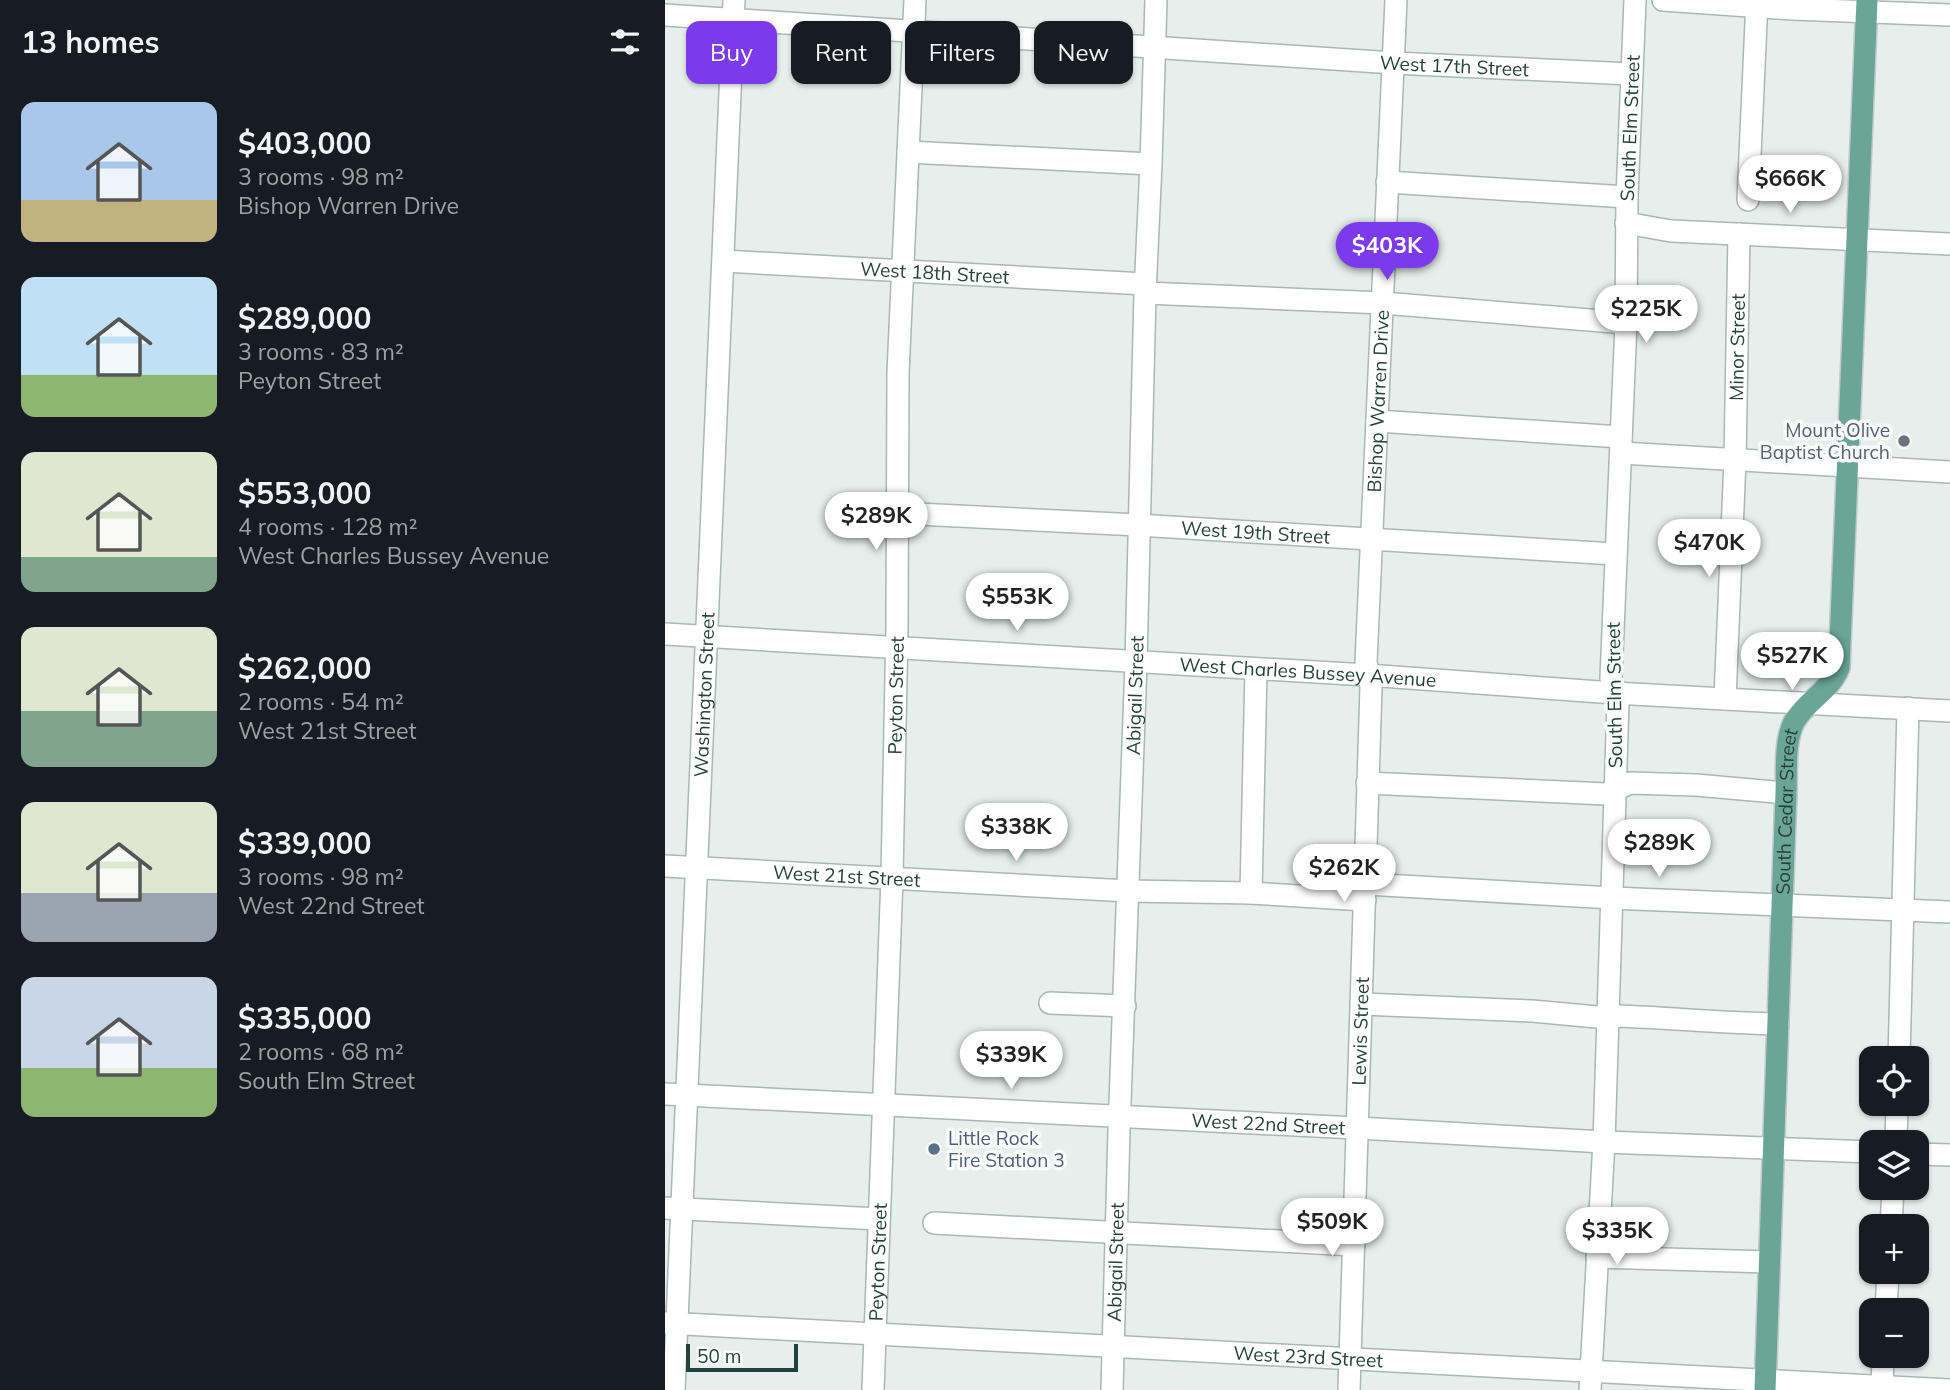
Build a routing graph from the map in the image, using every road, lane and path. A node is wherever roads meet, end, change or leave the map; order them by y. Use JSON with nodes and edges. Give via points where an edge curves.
{"nodes":[{"id":1,"x":915,"y":0,"type":"edge"},
{"id":2,"x":1156,"y":0,"type":"edge"},
{"id":3,"x":1396,"y":0,"type":"edge"},
{"id":4,"x":1635,"y":0,"type":"edge"},
{"id":5,"x":1663,"y":0,"type":"edge"},
{"id":6,"x":1757,"y":3,"type":"edge"},
{"id":7,"x":1867,"y":6,"type":"edge"},
{"id":8,"x":734,"y":10,"type":"edge"},
{"id":9,"x":665,"y":15,"type":"edge"},
{"id":10,"x":1950,"y":15,"type":"edge"},
{"id":11,"x":914,"y":21,"type":"edge"},
{"id":12,"x":905,"y":30,"type":"edge"},
{"id":13,"x":1020,"y":38,"type":"edge"},
{"id":14,"x":1154,"y":47,"type":"junction"},
{"id":15,"x":1394,"y":63,"type":"junction"},
{"id":16,"x":1631,"y":74,"type":"junction"},
{"id":17,"x":911,"y":84,"type":"edge"},
{"id":18,"x":908,"y":152,"type":"junction"},
{"id":19,"x":1151,"y":164,"type":"junction"},
{"id":20,"x":1387,"y":182,"type":"junction"},
{"id":21,"x":1627,"y":197,"type":"junction"},
{"id":22,"x":1748,"y":200,"type":"dead end"},
{"id":23,"x":1626,"y":223,"type":"junction"},
{"id":24,"x":1739,"y":234,"type":"junction"},
{"id":25,"x":1856,"y":238,"type":"junction"},
{"id":26,"x":1950,"y":244,"type":"edge"},
{"id":27,"x":723,"y":261,"type":"junction"},
{"id":28,"x":903,"y":269,"type":"junction"},
{"id":29,"x":1145,"y":289,"type":"junction"},
{"id":30,"x":1383,"y":303,"type":"junction"},
{"id":31,"x":1626,"y":323,"type":"junction"},
{"id":32,"x":1377,"y":421,"type":"junction"},
{"id":33,"x":1621,"y":445,"type":"junction"},
{"id":34,"x":1735,"y":460,"type":"junction"},
{"id":35,"x":1849,"y":466,"type":"junction"},
{"id":36,"x":1950,"y":472,"type":"edge"},
{"id":37,"x":897,"y":513,"type":"junction"},
{"id":38,"x":1138,"y":525,"type":"junction"},
{"id":39,"x":1371,"y":539,"type":"junction"},
{"id":40,"x":1615,"y":554,"type":"junction"},
{"id":41,"x":665,"y":634,"type":"edge"},
{"id":42,"x":706,"y":635,"type":"junction"},
{"id":43,"x":897,"y":646,"type":"junction"},
{"id":44,"x":1136,"y":663,"type":"junction"},
{"id":45,"x":1256,"y":669,"type":"junction"},
{"id":46,"x":1367,"y":675,"type":"junction"},
{"id":47,"x":1614,"y":693,"type":"junction"},
{"id":48,"x":1725,"y":699,"type":"junction"},
{"id":49,"x":1809,"y":703,"type":"junction"},
{"id":50,"x":1908,"y":708,"type":"junction"},
{"id":51,"x":1950,"y":711,"type":"edge"},
{"id":52,"x":1367,"y":783,"type":"junction"},
{"id":53,"x":1614,"y":790,"type":"junction"},
{"id":54,"x":1786,"y":793,"type":"junction"},
{"id":55,"x":665,"y":866,"type":"edge"},
{"id":56,"x":696,"y":868,"type":"junction"},
{"id":57,"x":892,"y":877,"type":"junction"},
{"id":58,"x":1128,"y":891,"type":"junction"},
{"id":59,"x":1365,"y":892,"type":"junction"},
{"id":60,"x":1251,"y":893,"type":"junction"},
{"id":61,"x":1612,"y":898,"type":"junction"},
{"id":62,"x":1782,"y":904,"type":"junction"},
{"id":63,"x":1904,"y":910,"type":"junction"},
{"id":64,"x":1950,"y":912,"type":"edge"},
{"id":65,"x":1050,"y":1003,"type":"dead end"},
{"id":66,"x":1362,"y":1004,"type":"junction"},
{"id":67,"x":1125,"y":1006,"type":"junction"},
{"id":68,"x":1608,"y":1018,"type":"junction"},
{"id":69,"x":1778,"y":1024,"type":"junction"},
{"id":70,"x":1899,"y":1046,"type":"edge"},
{"id":71,"x":665,"y":1094,"type":"edge"},
{"id":72,"x":687,"y":1096,"type":"junction"},
{"id":73,"x":883,"y":1106,"type":"junction"},
{"id":74,"x":1120,"y":1117,"type":"junction"},
{"id":75,"x":1357,"y":1128,"type":"junction"},
{"id":76,"x":1604,"y":1142,"type":"junction"},
{"id":77,"x":1773,"y":1148,"type":"junction"},
{"id":78,"x":1859,"y":1152,"type":"edge"},
{"id":79,"x":1929,"y":1155,"type":"edge"},
{"id":80,"x":1950,"y":1156,"type":"edge"},
{"id":81,"x":673,"y":1209,"type":"edge"},
{"id":82,"x":879,"y":1219,"type":"junction"},
{"id":83,"x":935,"y":1223,"type":"dead end"},
{"id":84,"x":1117,"y":1232,"type":"junction"},
{"id":85,"x":1354,"y":1245,"type":"junction"},
{"id":86,"x":1597,"y":1257,"type":"junction"},
{"id":87,"x":1769,"y":1262,"type":"junction"},
{"id":88,"x":671,"y":1323,"type":"edge"},
{"id":89,"x":875,"y":1334,"type":"junction"},
{"id":90,"x":1114,"y":1345,"type":"junction"},
{"id":91,"x":1350,"y":1359,"type":"junction"},
{"id":92,"x":1883,"y":1368,"type":"edge"},
{"id":93,"x":1591,"y":1381,"type":"edge"},
{"id":94,"x":1765,"y":1386,"type":"edge"},
{"id":95,"x":1882,"y":1389,"type":"edge"},
{"id":96,"x":674,"y":1390,"type":"edge"},
{"id":97,"x":873,"y":1390,"type":"edge"},
{"id":98,"x":1112,"y":1390,"type":"edge"},
{"id":99,"x":1349,"y":1390,"type":"edge"},
{"id":100,"x":1950,"y":1390,"type":"edge"}],
"edges":[{"from":1,"to":11,"type":"street","name":"Peyton Street"},
{"from":2,"to":14,"type":"street","name":"Abigail Street"},
{"from":3,"to":15,"type":"street","name":"Bishop Warren Drive"},
{"from":4,"to":16,"type":"street","name":"South Elm Street"},
{"from":5,"to":6,"type":"street"},
{"from":6,"to":7,"type":"street"},
{"from":6,"to":22,"type":"street"},
{"from":7,"to":10,"type":"street"},
{"from":7,"to":25,"type":"main road","name":"South Cedar Street"},
{"from":8,"to":9,"type":"street","name":"West 17th Street","via":[[706,16]]},
{"from":8,"to":12,"type":"street","name":"West 17th Street"},
{"from":8,"to":27,"type":"street","name":"Washington Street"},
{"from":13,"to":14,"type":"street","name":"West 17th Street"},
{"from":14,"to":15,"type":"street","name":"West 17th Street"},
{"from":14,"to":19,"type":"street","name":"Abigail Street"},
{"from":15,"to":16,"type":"street","name":"West 17th Street"},
{"from":15,"to":20,"type":"street","name":"Bishop Warren Drive"},
{"from":16,"to":21,"type":"street","name":"South Elm Street"},
{"from":17,"to":18,"type":"street","name":"Peyton Street"},
{"from":18,"to":19,"type":"street"},
{"from":18,"to":28,"type":"street","name":"Peyton Street"},
{"from":19,"to":29,"type":"street","name":"Abigail Street"},
{"from":20,"to":21,"type":"street"},
{"from":20,"to":30,"type":"street","name":"Bishop Warren Drive"},
{"from":21,"to":23,"type":"street","name":"South Elm Street"},
{"from":23,"to":24,"type":"street","via":[[1671,231]]},
{"from":23,"to":31,"type":"street","name":"South Elm Street"},
{"from":24,"to":25,"type":"street"},
{"from":24,"to":34,"type":"street","name":"Minor Street"},
{"from":25,"to":26,"type":"street"},
{"from":25,"to":35,"type":"main road","name":"South Cedar Street"},
{"from":27,"to":28,"type":"street","name":"West 18th Street"},
{"from":27,"to":42,"type":"street","name":"Washington Street"},
{"from":28,"to":29,"type":"street","name":"West 18th Street"},
{"from":28,"to":37,"type":"street","name":"Peyton Street"},
{"from":29,"to":30,"type":"street","name":"West 18th Street"},
{"from":29,"to":38,"type":"street","name":"Abigail Street"},
{"from":30,"to":31,"type":"street","name":"West 18th Street"},
{"from":30,"to":32,"type":"street","name":"Bishop Warren Drive"},
{"from":31,"to":33,"type":"street","name":"South Elm Street"},
{"from":32,"to":33,"type":"street"},
{"from":32,"to":39,"type":"street","name":"Bishop Warren Drive"},
{"from":33,"to":34,"type":"street"},
{"from":33,"to":40,"type":"street","name":"South Elm Street"},
{"from":34,"to":35,"type":"street"},
{"from":34,"to":48,"type":"street","name":"Minor Street"},
{"from":35,"to":36,"type":"street"},
{"from":35,"to":49,"type":"main road","name":"South Cedar Street","via":[[1839,668],[1830,685]]},
{"from":37,"to":38,"type":"street","name":"West 19th Street"},
{"from":37,"to":43,"type":"street","name":"Peyton Street"},
{"from":38,"to":39,"type":"street","name":"West 19th Street"},
{"from":38,"to":44,"type":"street","name":"Abigail Street"},
{"from":39,"to":40,"type":"street","name":"West 19th Street"},
{"from":39,"to":46,"type":"street","name":"Bishop Warren Drive"},
{"from":40,"to":47,"type":"street","name":"South Elm Street"},
{"from":41,"to":42,"type":"street","name":"West Charles Bussey Avenue"},
{"from":42,"to":43,"type":"street","name":"West Charles Bussey Avenue"},
{"from":42,"to":56,"type":"street","name":"Washington Street"},
{"from":43,"to":44,"type":"street","name":"West Charles Bussey Avenue"},
{"from":43,"to":57,"type":"street","name":"Peyton Street"},
{"from":44,"to":45,"type":"street","name":"West Charles Bussey Avenue"},
{"from":44,"to":58,"type":"street","name":"Abigail Street"},
{"from":45,"to":46,"type":"street","name":"West Charles Bussey Avenue"},
{"from":45,"to":60,"type":"street"},
{"from":46,"to":47,"type":"street","name":"West Charles Bussey Avenue"},
{"from":46,"to":52,"type":"street","name":"Lewis Street","via":[[1371,687]]},
{"from":47,"to":48,"type":"street","name":"West Charles Bussey Avenue"},
{"from":47,"to":53,"type":"street","name":"South Elm Street","via":[[1618,702]]},
{"from":48,"to":49,"type":"street","name":"West Charles Bussey Avenue"},
{"from":49,"to":50,"type":"street","name":"West Charles Bussey Avenue"},
{"from":49,"to":54,"type":"main road","name":"South Cedar Street","via":[[1790,733]]},
{"from":50,"to":51,"type":"street","name":"West Charles Bussey Avenue"},
{"from":50,"to":63,"type":"street"},
{"from":52,"to":53,"type":"street","via":[[1606,794]]},
{"from":52,"to":59,"type":"street","name":"Lewis Street"},
{"from":53,"to":54,"type":"street","via":[[1630,783]]},
{"from":53,"to":61,"type":"street","name":"South Elm Street"},
{"from":54,"to":62,"type":"main road","name":"South Cedar Street"},
{"from":55,"to":56,"type":"street","name":"West 21st Street"},
{"from":56,"to":57,"type":"street","name":"West 21st Street"},
{"from":56,"to":72,"type":"street","name":"Washington Street"},
{"from":57,"to":58,"type":"street","name":"West 21st Street"},
{"from":57,"to":73,"type":"street","name":"Peyton Street"},
{"from":58,"to":60,"type":"street","name":"West 21st Street"},
{"from":58,"to":67,"type":"street","name":"Abigail Street"},
{"from":59,"to":60,"type":"street","name":"West 21st Street"},
{"from":59,"to":61,"type":"street","name":"West 21st Street"},
{"from":59,"to":66,"type":"street","name":"Lewis Street"},
{"from":61,"to":62,"type":"street","name":"West 21st Street"},
{"from":61,"to":68,"type":"street","name":"South Elm Street"},
{"from":62,"to":63,"type":"street","name":"West 21st Street"},
{"from":62,"to":69,"type":"main road","name":"South Cedar Street"},
{"from":63,"to":64,"type":"street","name":"West 21st Street"},
{"from":63,"to":70,"type":"street"},
{"from":65,"to":67,"type":"street"},
{"from":66,"to":68,"type":"street"},
{"from":66,"to":75,"type":"street","name":"Lewis Street"},
{"from":67,"to":74,"type":"street","name":"Abigail Street"},
{"from":68,"to":69,"type":"street"},
{"from":68,"to":76,"type":"street","name":"South Elm Street"},
{"from":69,"to":77,"type":"main road","name":"South Cedar Street"},
{"from":71,"to":72,"type":"street","name":"West 22nd Street"},
{"from":72,"to":73,"type":"street","name":"West 22nd Street"},
{"from":72,"to":81,"type":"street","name":"Washington Street"},
{"from":73,"to":74,"type":"street","name":"West 22nd Street"},
{"from":73,"to":82,"type":"street","name":"Peyton Street"},
{"from":74,"to":75,"type":"street","name":"West 22nd Street"},
{"from":74,"to":84,"type":"street","name":"Abigail Street"},
{"from":75,"to":76,"type":"street","name":"West 22nd Street"},
{"from":75,"to":85,"type":"street","name":"Lewis Street"},
{"from":76,"to":77,"type":"street","name":"West 22nd Street"},
{"from":76,"to":86,"type":"street","name":"South Elm Street"},
{"from":77,"to":78,"type":"street","name":"West 22nd Street"},
{"from":77,"to":87,"type":"main road","name":"South Cedar Street"},
{"from":79,"to":80,"type":"street"},
{"from":81,"to":82,"type":"street"},
{"from":81,"to":88,"type":"street","name":"Washington Street"},
{"from":82,"to":89,"type":"street","name":"Peyton Street"},
{"from":83,"to":84,"type":"street"},
{"from":84,"to":85,"type":"street"},
{"from":84,"to":90,"type":"street","name":"Abigail Street"},
{"from":85,"to":91,"type":"street","name":"Lewis Street"},
{"from":86,"to":87,"type":"street"},
{"from":86,"to":93,"type":"street","name":"South Elm Street"},
{"from":87,"to":94,"type":"main road","name":"South Cedar Street"},
{"from":88,"to":89,"type":"street","name":"West 23rd Street"},
{"from":88,"to":96,"type":"street","name":"Washington Street"},
{"from":89,"to":90,"type":"street","name":"West 23rd Street"},
{"from":89,"to":97,"type":"street","name":"Peyton Street"},
{"from":90,"to":91,"type":"street","name":"West 23rd Street"},
{"from":90,"to":98,"type":"street","name":"Abigail Street"},
{"from":91,"to":93,"type":"street","name":"West 23rd Street"},
{"from":91,"to":99,"type":"street","name":"Lewis Street"},
{"from":92,"to":95,"type":"street"},
{"from":93,"to":94,"type":"street","name":"West 23rd Street"},
{"from":94,"to":95,"type":"street","name":"West 23rd Street"},
{"from":95,"to":100,"type":"street","name":"West 23rd Street"}]}
